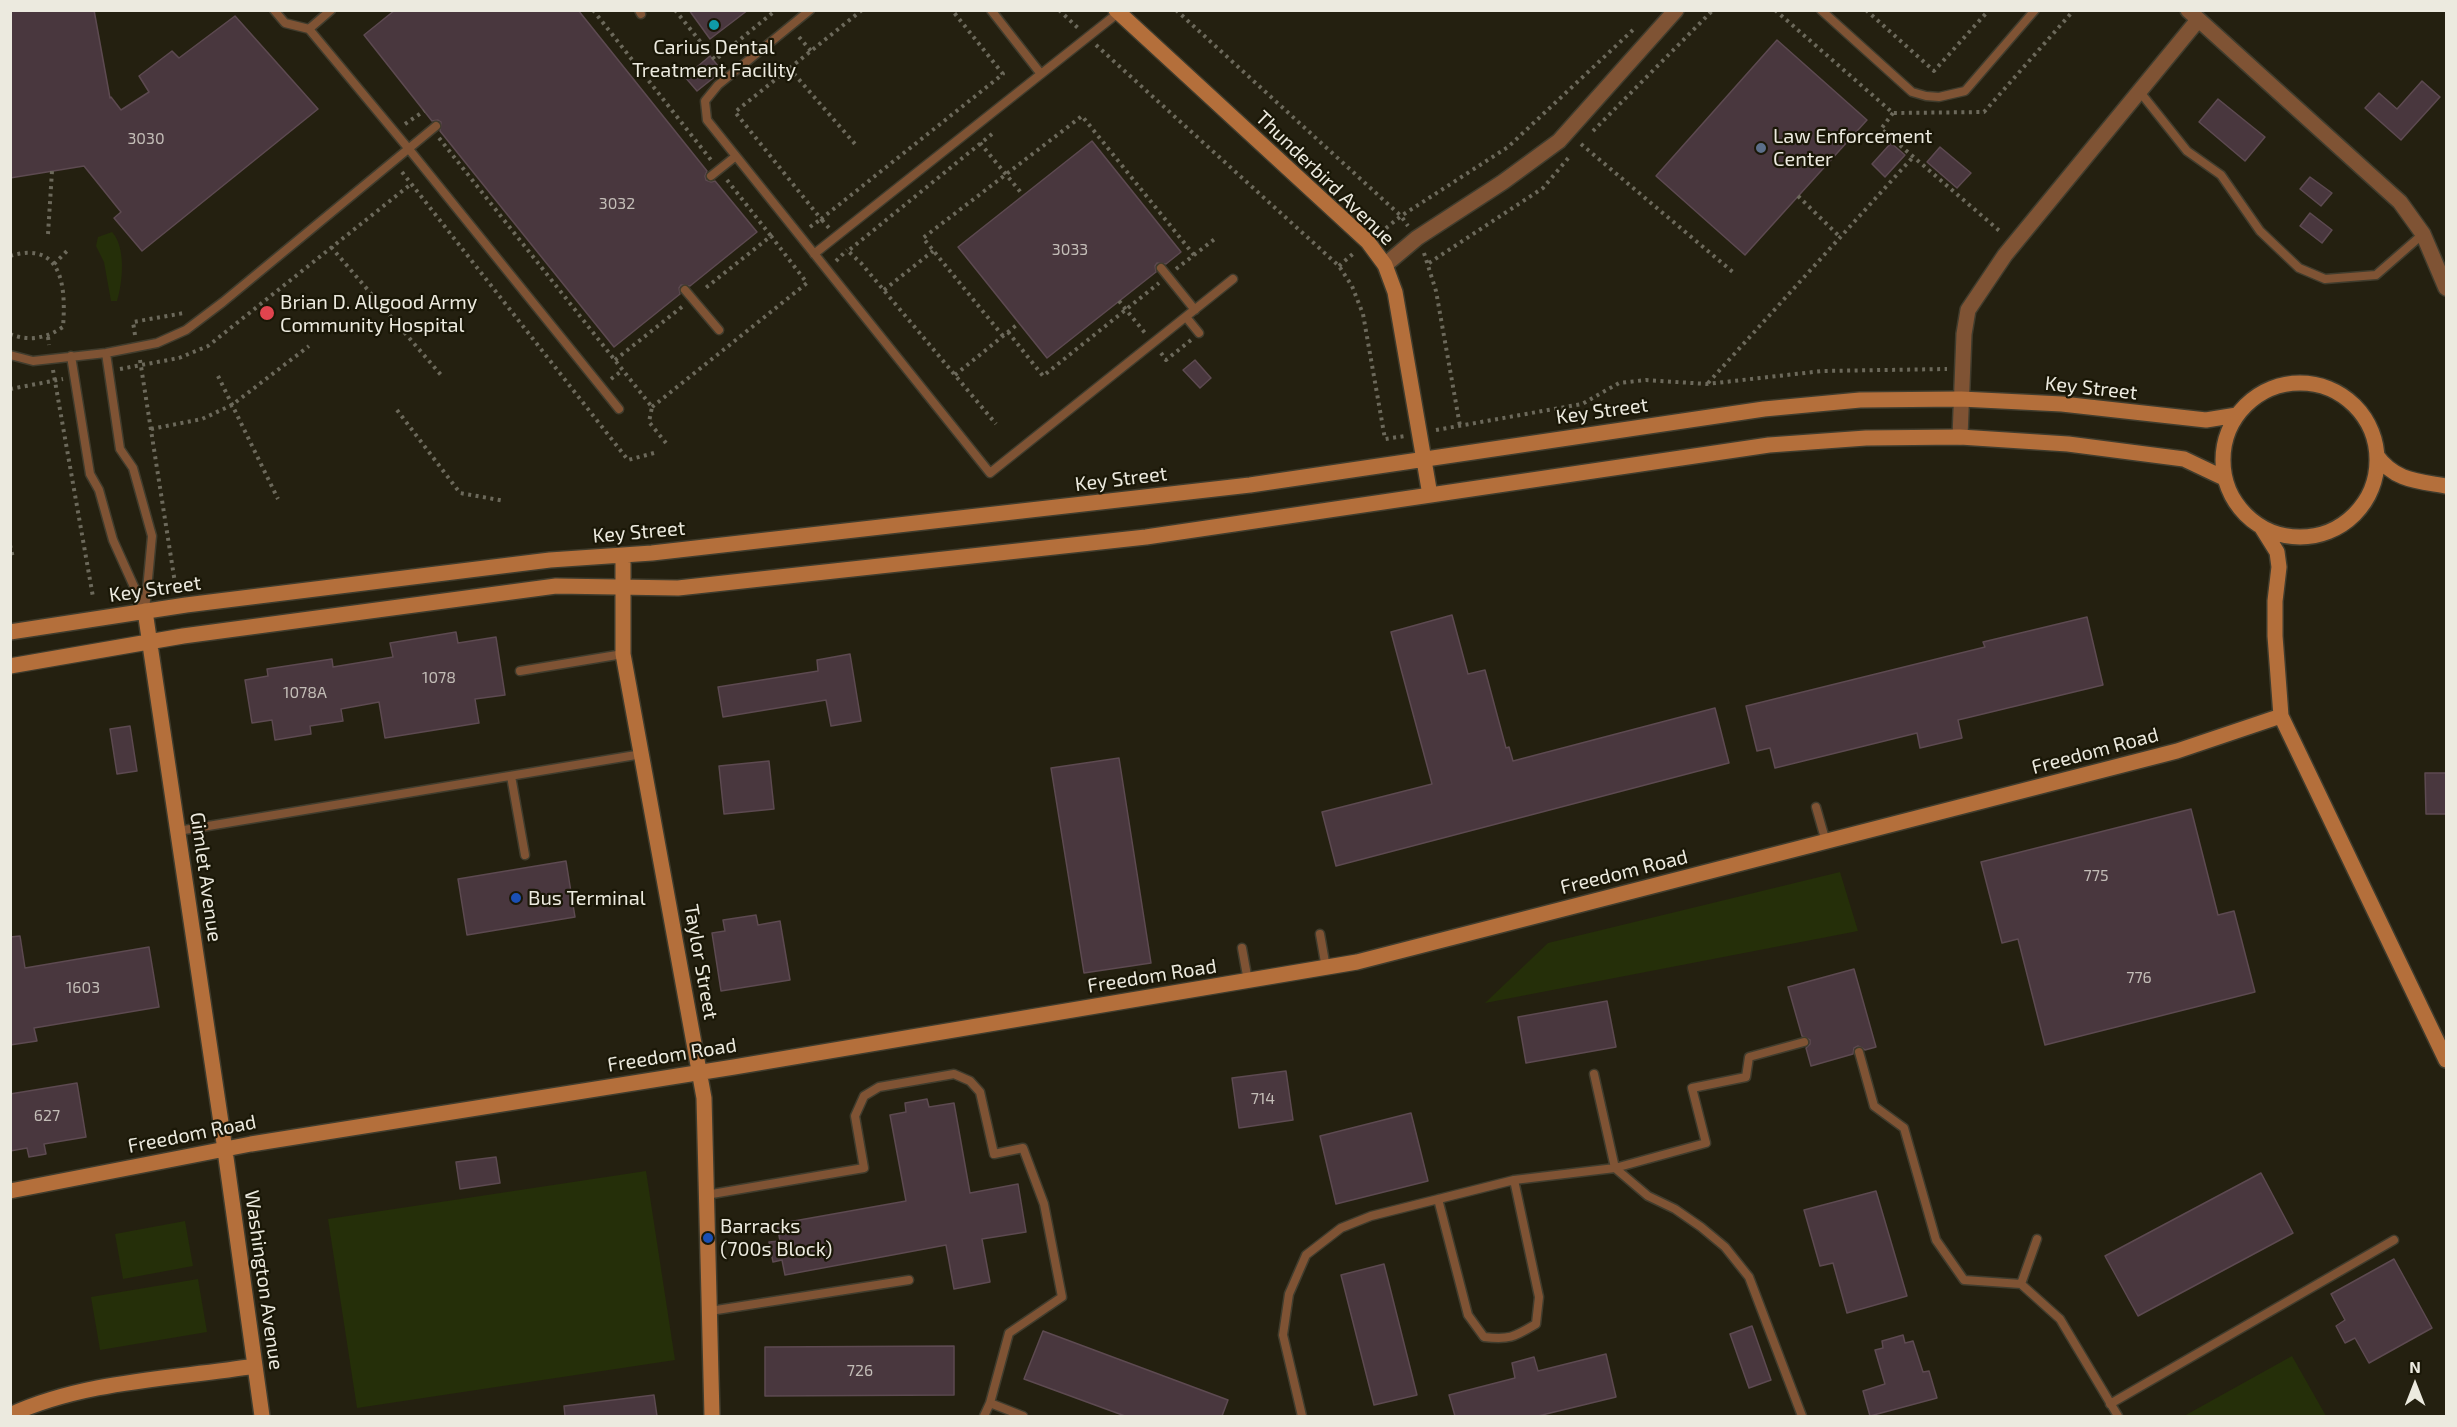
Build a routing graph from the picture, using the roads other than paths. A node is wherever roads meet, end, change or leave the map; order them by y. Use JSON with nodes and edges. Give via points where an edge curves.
{"nodes":[{"id":1,"x":274,"y":10,"type":"edge"},
{"id":2,"x":331,"y":10,"type":"edge"},
{"id":3,"x":810,"y":10,"type":"edge"},
{"id":4,"x":991,"y":10,"type":"edge"},
{"id":5,"x":1676,"y":10,"type":"edge"},
{"id":6,"x":1821,"y":10,"type":"edge"},
{"id":7,"x":2035,"y":10,"type":"edge"},
{"id":8,"x":1117,"y":12,"type":"edge"},
{"id":9,"x":2193,"y":15,"type":"edge"},
{"id":10,"x":309,"y":29,"type":"junction"},
{"id":11,"x":1041,"y":74,"type":"junction"},
{"id":12,"x":2140,"y":92,"type":"junction"},
{"id":13,"x":434,"y":127,"type":"road end"},
{"id":14,"x":408,"y":148,"type":"junction"},
{"id":15,"x":736,"y":156,"type":"junction"},
{"id":16,"x":715,"y":173,"type":"road end"},
{"id":17,"x":2423,"y":234,"type":"junction"},
{"id":18,"x":814,"y":254,"type":"junction"},
{"id":19,"x":1385,"y":265,"type":"junction"},
{"id":20,"x":1161,"y":268,"type":"dead end"},
{"id":21,"x":1233,"y":279,"type":"dead end"},
{"id":22,"x":2446,"y":288,"type":"edge"},
{"id":23,"x":685,"y":290,"type":"dead end"},
{"id":24,"x":1195,"y":310,"type":"junction"},
{"id":25,"x":1186,"y":316,"type":"junction"},
{"id":26,"x":719,"y":330,"type":"dead end"},
{"id":27,"x":1200,"y":333,"type":"road end"},
{"id":28,"x":106,"y":353,"type":"junction"},
{"id":29,"x":10,"y":355,"type":"edge"},
{"id":30,"x":71,"y":356,"type":"junction"},
{"id":31,"x":1961,"y":399,"type":"junction"},
{"id":32,"x":619,"y":409,"type":"dead end"},
{"id":33,"x":2236,"y":415,"type":"junction"},
{"id":34,"x":1960,"y":437,"type":"junction"},
{"id":35,"x":2377,"y":456,"type":"junction"},
{"id":36,"x":1424,"y":458,"type":"junction"},
{"id":37,"x":2224,"y":478,"type":"junction"},
{"id":38,"x":2403,"y":478,"type":"junction"},
{"id":39,"x":2446,"y":486,"type":"edge"},
{"id":40,"x":2372,"y":489,"type":"junction"},
{"id":41,"x":1430,"y":495,"type":"junction"},
{"id":42,"x":2262,"y":528,"type":"junction"},
{"id":43,"x":2307,"y":537,"type":"junction"},
{"id":44,"x":623,"y":555,"type":"junction"},
{"id":45,"x":2279,"y":567,"type":"junction"},
{"id":46,"x":623,"y":587,"type":"junction"},
{"id":47,"x":145,"y":611,"type":"junction"},
{"id":48,"x":10,"y":632,"type":"edge"},
{"id":49,"x":149,"y":642,"type":"junction"},
{"id":50,"x":623,"y":654,"type":"junction"},
{"id":51,"x":10,"y":666,"type":"edge"},
{"id":52,"x":520,"y":671,"type":"dead end"},
{"id":53,"x":2281,"y":716,"type":"junction"},
{"id":54,"x":642,"y":754,"type":"junction"},
{"id":55,"x":511,"y":776,"type":"junction"},
{"id":56,"x":1816,"y":807,"type":"dead end"},
{"id":57,"x":178,"y":831,"type":"junction"},
{"id":58,"x":1826,"y":842,"type":"junction"},
{"id":59,"x":525,"y":855,"type":"dead end"},
{"id":60,"x":1320,"y":934,"type":"dead end"},
{"id":61,"x":1242,"y":948,"type":"dead end"},
{"id":62,"x":1326,"y":968,"type":"junction"},
{"id":63,"x":1248,"y":981,"type":"junction"},
{"id":64,"x":1804,"y":1042,"type":"dead end"},
{"id":65,"x":1858,"y":1052,"type":"dead end"},
{"id":66,"x":2446,"y":1060,"type":"edge"},
{"id":67,"x":699,"y":1072,"type":"junction"},
{"id":68,"x":1594,"y":1074,"type":"dead end"},
{"id":69,"x":225,"y":1149,"type":"junction"},
{"id":70,"x":1615,"y":1168,"type":"junction"},
{"id":71,"x":1514,"y":1180,"type":"junction"},
{"id":72,"x":10,"y":1191,"type":"edge"},
{"id":73,"x":706,"y":1195,"type":"junction"},
{"id":74,"x":1438,"y":1199,"type":"junction"},
{"id":75,"x":2037,"y":1239,"type":"dead end"},
{"id":76,"x":2394,"y":1240,"type":"dead end"},
{"id":77,"x":909,"y":1280,"type":"dead end"},
{"id":78,"x":2021,"y":1284,"type":"junction"},
{"id":79,"x":710,"y":1311,"type":"junction"},
{"id":80,"x":255,"y":1366,"type":"junction"},
{"id":81,"x":990,"y":1404,"type":"junction"},
{"id":82,"x":2110,"y":1404,"type":"junction"},
{"id":83,"x":10,"y":1415,"type":"edge"},
{"id":84,"x":262,"y":1416,"type":"edge"},
{"id":85,"x":712,"y":1416,"type":"edge"},
{"id":86,"x":984,"y":1416,"type":"edge"},
{"id":87,"x":1023,"y":1416,"type":"edge"},
{"id":88,"x":1302,"y":1416,"type":"edge"},
{"id":89,"x":1802,"y":1416,"type":"edge"},
{"id":90,"x":2118,"y":1416,"type":"edge"}],
"edges":[{"from":1,"to":10,"type":"lane","via":[[285,23]]},
{"from":2,"to":10,"type":"lane"},
{"from":3,"to":15,"type":"lane","via":[[718,85],[705,101],[707,120]]},
{"from":4,"to":11,"type":"lane"},
{"from":5,"to":19,"type":"street","via":[[1558,141],[1417,238]]},
{"from":6,"to":7,"type":"lane","via":[[1912,92],[1940,97],[1965,91]]},
{"from":8,"to":11,"type":"lane"},
{"from":8,"to":19,"type":"street","name":"Thunderbird Avenue","via":[[1368,242]]},
{"from":9,"to":12,"type":"street"},
{"from":9,"to":17,"type":"street","via":[[2400,202]]},
{"from":10,"to":14,"type":"lane"},
{"from":11,"to":18,"type":"lane"},
{"from":12,"to":17,"type":"lane","via":[[2187,151],[2221,174],[2259,231],[2299,268],[2325,279],[2376,275]]},
{"from":12,"to":31,"type":"street","via":[[2014,244],[1968,310]]},
{"from":13,"to":14,"type":"lane"},
{"from":14,"to":28,"type":"lane","via":[[186,330],[157,343]]},
{"from":14,"to":32,"type":"lane"},
{"from":15,"to":16,"type":"lane"},
{"from":15,"to":18,"type":"lane"},
{"from":17,"to":22,"type":"street"},
{"from":18,"to":25,"type":"lane","via":[[990,473]]},
{"from":19,"to":36,"type":"street","name":"Thunderbird Avenue","via":[[1395,292]]},
{"from":20,"to":24,"type":"lane"},
{"from":21,"to":24,"type":"lane"},
{"from":23,"to":26,"type":"lane"},
{"from":24,"to":25,"type":"lane"},
{"from":25,"to":27,"type":"lane"},
{"from":28,"to":30,"type":"lane"},
{"from":28,"to":47,"type":"lane","via":[[120,449],[133,468],[152,536]]},
{"from":29,"to":30,"type":"lane","via":[[33,361]]},
{"from":30,"to":47,"type":"lane","via":[[90,474],[99,490],[113,540]]},
{"from":31,"to":33,"type":"street","name":"Key Street","via":[[2062,404],[2206,420]]},
{"from":31,"to":34,"type":"street"},
{"from":31,"to":36,"type":"street","name":"Key Street","via":[[1860,400],[1764,409]]},
{"from":33,"to":35,"type":"street","via":[[2257,396],[2275,387],[2295,383],[2323,386],[2342,395],[2362,413],[2372,431]]},
{"from":33,"to":37,"type":"street","via":[[2223,445]]},
{"from":34,"to":37,"type":"street","via":[[2068,444],[2184,459]]},
{"from":34,"to":41,"type":"street","via":[[1769,445]]},
{"from":35,"to":38,"type":"street"},
{"from":35,"to":40,"type":"street"},
{"from":36,"to":41,"type":"street","name":"Thunderbird Avenue"},
{"from":36,"to":44,"type":"street","name":"Key Street","via":[[1140,499]]},
{"from":37,"to":42,"type":"street","via":[[2238,507]]},
{"from":38,"to":39,"type":"street"},
{"from":38,"to":40,"type":"street","via":[[2391,479]]},
{"from":40,"to":43,"type":"street","via":[[2361,508],[2345,523]]},
{"from":41,"to":46,"type":"street","via":[[1134,538],[678,588]]},
{"from":42,"to":43,"type":"street","via":[[2280,535]]},
{"from":42,"to":45,"type":"street","via":[[2277,552]]},
{"from":43,"to":45,"type":"street","via":[[2293,546]]},
{"from":44,"to":46,"type":"street","name":"Taylor Street"},
{"from":44,"to":47,"type":"street","name":"Key Street","via":[[527,563]]},
{"from":45,"to":53,"type":"street","via":[[2275,636]]},
{"from":46,"to":49,"type":"street","via":[[556,586]]},
{"from":46,"to":50,"type":"street","name":"Taylor Street"},
{"from":47,"to":48,"type":"street","name":"Key Street"},
{"from":47,"to":49,"type":"street","name":"Gimlet Avenue"},
{"from":49,"to":51,"type":"street"},
{"from":49,"to":57,"type":"street","name":"Gimlet Avenue"},
{"from":50,"to":52,"type":"lane"},
{"from":50,"to":54,"type":"street","name":"Taylor Street"},
{"from":53,"to":58,"type":"street","name":"Freedom Road","via":[[2177,751]]},
{"from":53,"to":66,"type":"street"},
{"from":54,"to":55,"type":"lane"},
{"from":54,"to":67,"type":"street","name":"Taylor Street"},
{"from":55,"to":57,"type":"lane"},
{"from":55,"to":59,"type":"lane"},
{"from":56,"to":58,"type":"lane"},
{"from":57,"to":69,"type":"street","name":"Gimlet Avenue"},
{"from":58,"to":62,"type":"street","name":"Freedom Road"},
{"from":60,"to":62,"type":"lane"},
{"from":61,"to":63,"type":"lane"},
{"from":62,"to":63,"type":"street","name":"Freedom Road"},
{"from":63,"to":67,"type":"street","name":"Freedom Road"},
{"from":64,"to":70,"type":"lane","via":[[1749,1057],[1746,1077],[1692,1088],[1706,1143]]},
{"from":65,"to":78,"type":"lane","via":[[1874,1106],[1904,1128],[1941,1248],[1964,1280]]},
{"from":67,"to":69,"type":"street","name":"Freedom Road"},
{"from":67,"to":73,"type":"street","name":"Taylor Street","via":[[704,1098]]},
{"from":68,"to":70,"type":"lane"},
{"from":69,"to":72,"type":"street","name":"Freedom Road"},
{"from":69,"to":80,"type":"street","name":"Washington Avenue"},
{"from":70,"to":71,"type":"lane"},
{"from":70,"to":89,"type":"lane","via":[[1648,1196],[1701,1227],[1725,1247],[1749,1277]]},
{"from":71,"to":74,"type":"lane"},
{"from":71,"to":74,"type":"lane","via":[[1539,1297],[1536,1324],[1504,1339],[1484,1337],[1468,1315]]},
{"from":73,"to":79,"type":"street","name":"Taylor Street"},
{"from":73,"to":81,"type":"lane","via":[[864,1168],[855,1116],[864,1096],[879,1087],[954,1074],[970,1081],[980,1092],[994,1154],[1023,1148],[1044,1204],[1062,1297],[1009,1333]]},
{"from":74,"to":88,"type":"lane","via":[[1341,1228],[1306,1255],[1289,1294],[1283,1335]]},
{"from":75,"to":78,"type":"lane"},
{"from":76,"to":82,"type":"lane"},
{"from":77,"to":79,"type":"lane"},
{"from":78,"to":82,"type":"lane","via":[[2060,1319]]},
{"from":79,"to":85,"type":"street","name":"Taylor Street"},
{"from":80,"to":83,"type":"street","via":[[71,1392]]},
{"from":80,"to":84,"type":"street","name":"Washington Avenue"},
{"from":81,"to":86,"type":"lane"},
{"from":81,"to":87,"type":"lane"},
{"from":82,"to":90,"type":"lane"}]}
